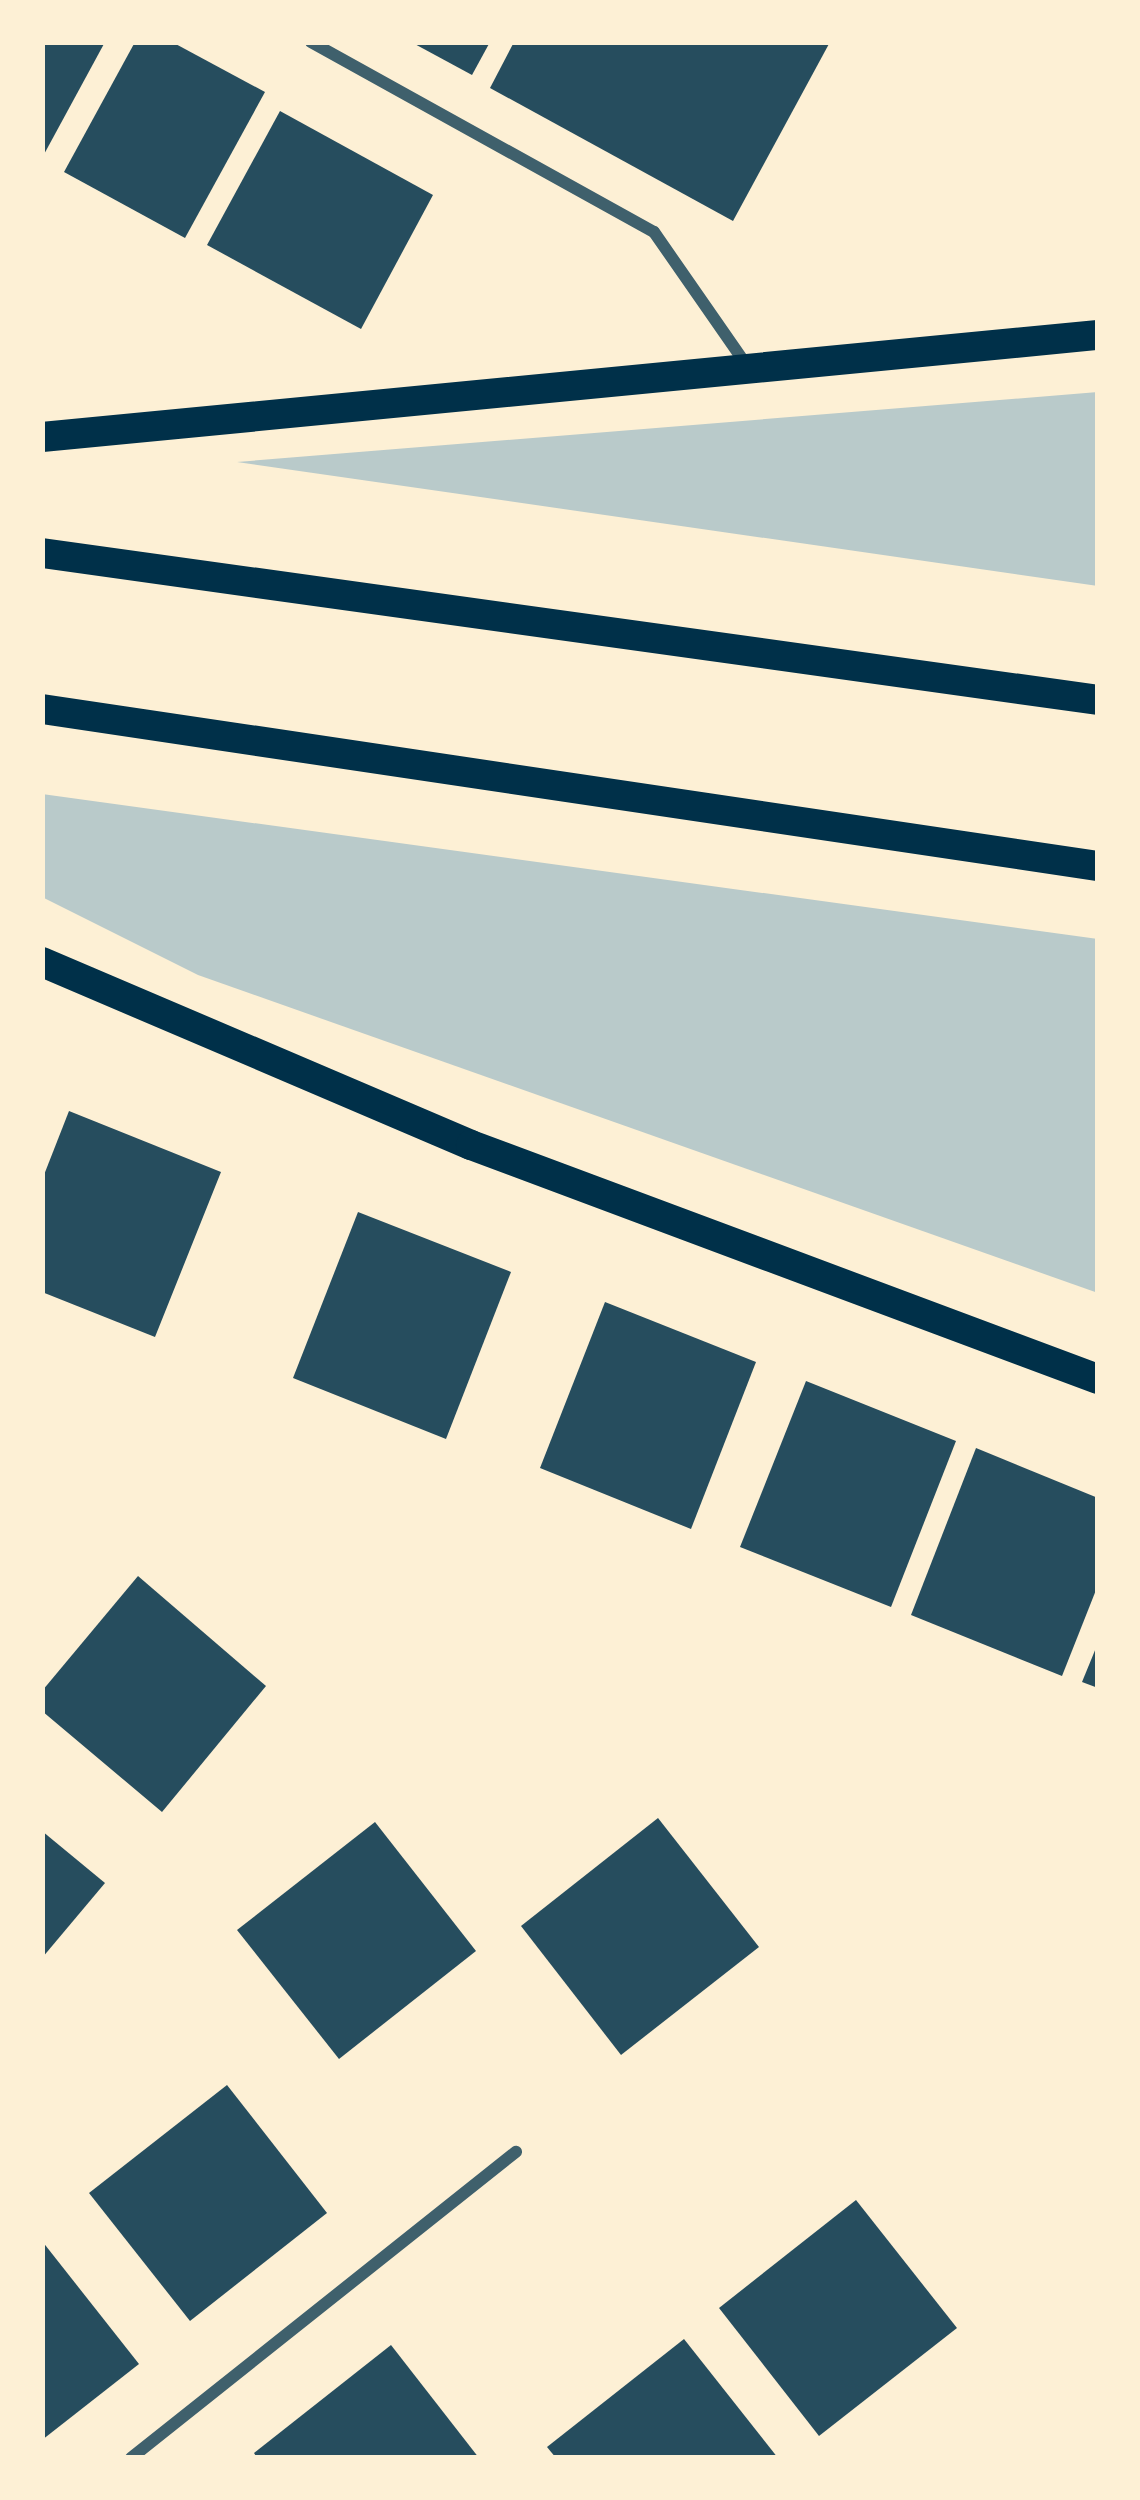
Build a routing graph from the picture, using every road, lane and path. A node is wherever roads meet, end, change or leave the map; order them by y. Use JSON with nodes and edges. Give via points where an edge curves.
{"nodes":[{"id":1,"x":311,"y":42,"type":"edge"},
{"id":2,"x":1098,"y":335,"type":"edge"},
{"id":3,"x":745,"y":363,"type":"junction"},
{"id":4,"x":42,"y":437,"type":"edge"},
{"id":5,"x":42,"y":553,"type":"edge"},
{"id":6,"x":1098,"y":700,"type":"edge"},
{"id":7,"x":42,"y":710,"type":"edge"},
{"id":8,"x":1098,"y":866,"type":"edge"},
{"id":9,"x":42,"y":962,"type":"edge"},
{"id":10,"x":1098,"y":1379,"type":"edge"},
{"id":11,"x":516,"y":2152,"type":"dead end"},
{"id":12,"x":130,"y":2458,"type":"edge"}],
"edges":[{"from":1,"to":3,"type":"street","via":[[654,232]]},
{"from":2,"to":3,"type":"main road"},
{"from":3,"to":4,"type":"main road"},
{"from":5,"to":6,"type":"main road"},
{"from":7,"to":8,"type":"main road"},
{"from":9,"to":10,"type":"main road","via":[[471,1145]]},
{"from":11,"to":12,"type":"street"}]}
